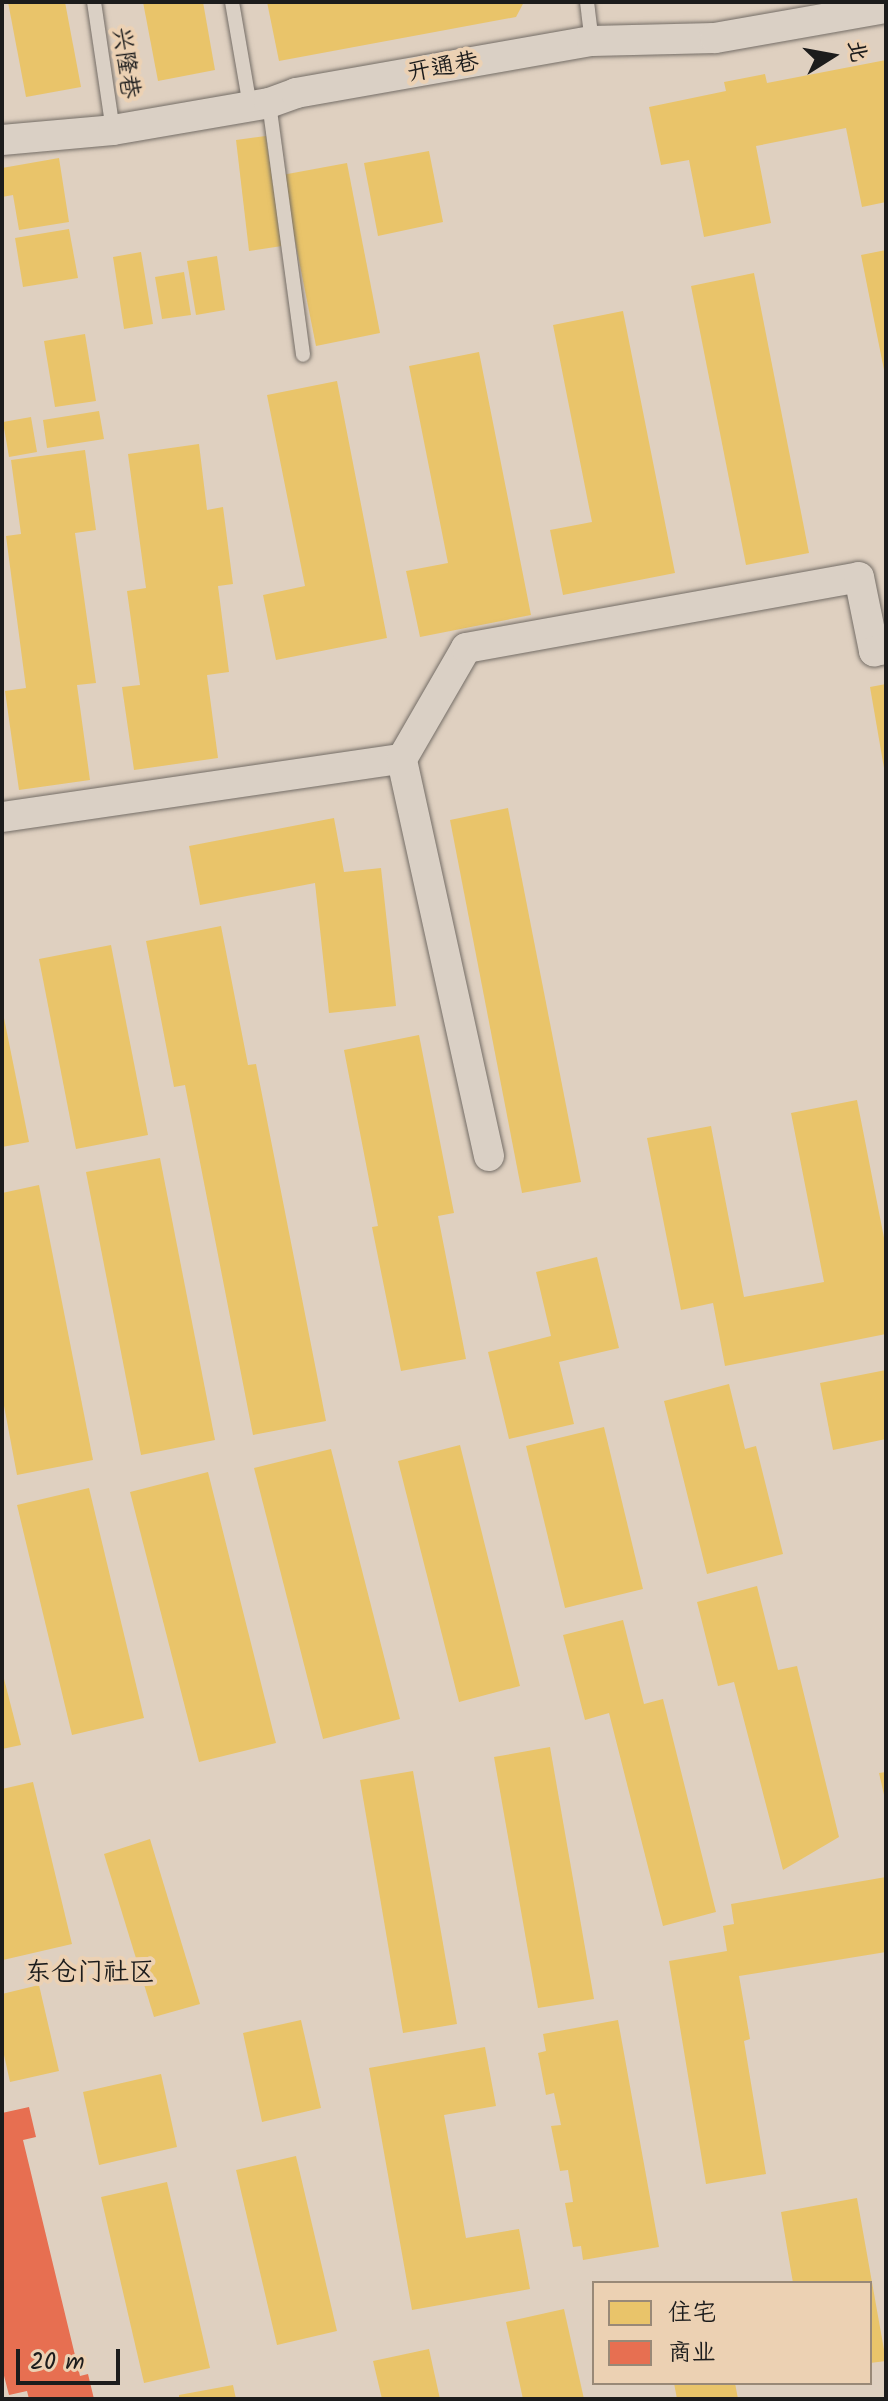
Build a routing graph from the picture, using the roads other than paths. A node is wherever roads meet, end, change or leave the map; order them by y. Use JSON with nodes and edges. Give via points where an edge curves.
{"nodes":[{"id":1,"x":94,"y":2,"type":"edge"},
{"id":2,"x":232,"y":2,"type":"edge"},
{"id":3,"x":587,"y":2,"type":"edge"},
{"id":4,"x":886,"y":8,"type":"edge"},
{"id":5,"x":592,"y":41,"type":"junction"},
{"id":6,"x":259,"y":105,"type":"junction"},
{"id":7,"x":113,"y":130,"type":"junction"},
{"id":8,"x":2,"y":140,"type":"edge"},
{"id":9,"x":303,"y":355,"type":"dead end"},
{"id":10,"x":880,"y":650,"type":"edge"},
{"id":11,"x":402,"y":759,"type":"junction"},
{"id":12,"x":2,"y":817,"type":"edge"},
{"id":13,"x":489,"y":1156,"type":"dead end"}],
"edges":[{"from":1,"to":7,"type":"lane","name":"兴隆巷"},
{"from":2,"to":6,"type":"lane"},
{"from":3,"to":5,"type":"lane"},
{"from":4,"to":5,"type":"street","name":"开通巷","via":[[715,38]]},
{"from":5,"to":6,"type":"street","name":"开通巷","via":[[296,93]]},
{"from":6,"to":7,"type":"street","name":"开通巷"},
{"from":6,"to":9,"type":"lane"},
{"from":7,"to":8,"type":"street","name":"开通巷"},
{"from":10,"to":11,"type":"street","via":[[859,577],[466,648]]},
{"from":11,"to":12,"type":"street"},
{"from":11,"to":13,"type":"street"}]}
